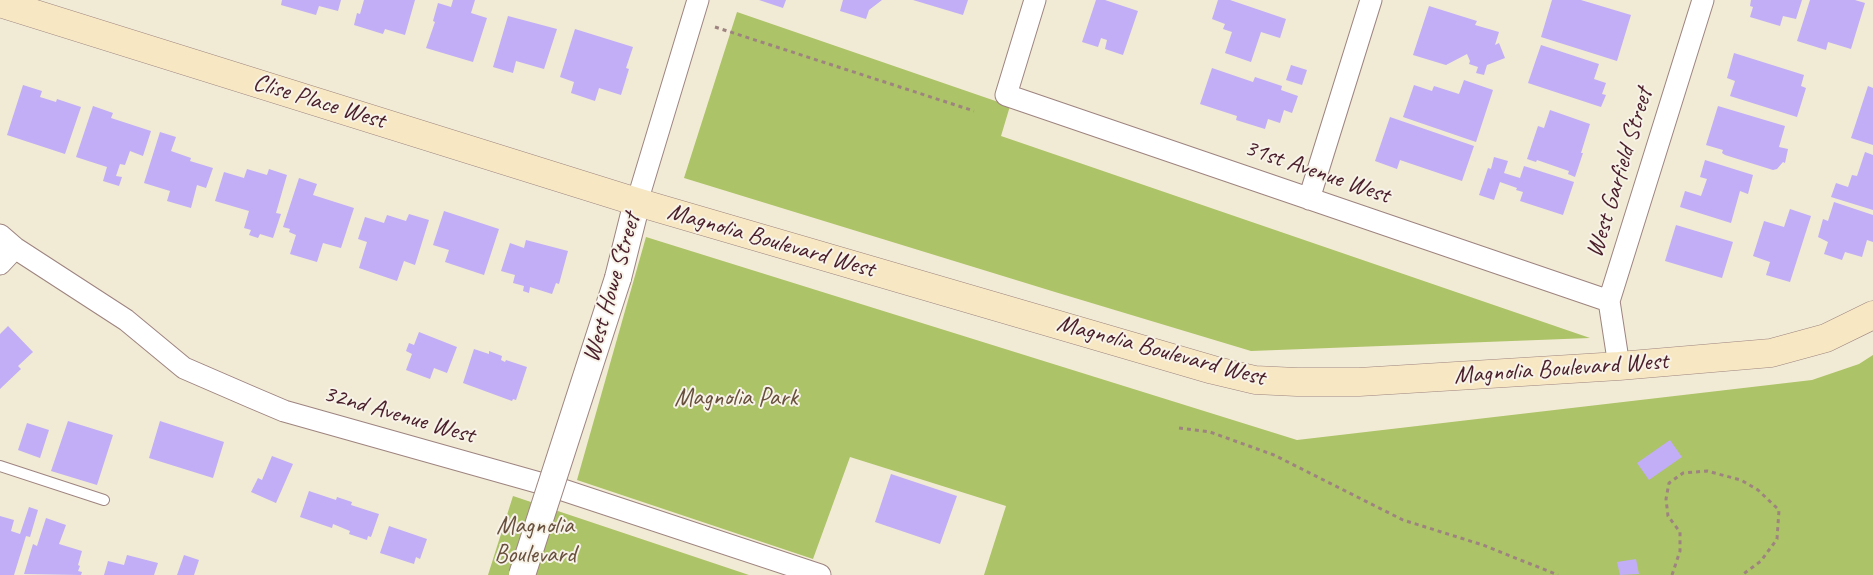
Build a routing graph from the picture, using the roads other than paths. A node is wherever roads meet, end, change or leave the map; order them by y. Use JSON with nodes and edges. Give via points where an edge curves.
{"nodes":[{"id":1,"x":698,"y":0,"type":"edge"},
{"id":2,"x":1035,"y":0,"type":"edge"},
{"id":3,"x":1371,"y":0,"type":"edge"},
{"id":4,"x":1703,"y":0,"type":"edge"},
{"id":5,"x":0,"y":3,"type":"edge"},
{"id":6,"x":1309,"y":199,"type":"junction"},
{"id":7,"x":637,"y":202,"type":"junction"},
{"id":8,"x":8,"y":241,"type":"edge"},
{"id":9,"x":0,"y":264,"type":"edge"},
{"id":10,"x":1609,"y":301,"type":"junction"},
{"id":11,"x":1873,"y":315,"type":"edge"},
{"id":12,"x":1619,"y":366,"type":"junction"},
{"id":13,"x":0,"y":466,"type":"edge"},
{"id":14,"x":104,"y":500,"type":"dead end"},
{"id":15,"x":522,"y":575,"type":"edge"},
{"id":16,"x":820,"y":575,"type":"edge"}],
"edges":[{"from":1,"to":7,"type":"street","name":"West Howe Street"},
{"from":2,"to":6,"type":"street","name":"31st Avenue West","via":[[1006,95]]},
{"from":3,"to":6,"type":"street"},
{"from":4,"to":10,"type":"street","name":"West Garfield Street"},
{"from":5,"to":7,"type":"main road","name":"Clise Place West"},
{"from":6,"to":10,"type":"street","name":"31st Avenue West"},
{"from":7,"to":12,"type":"main road","name":"Magnolia Boulevard West","via":[[1255,380],[1359,382]]},
{"from":7,"to":15,"type":"street","name":"West Howe Street","bridge":true,"via":[[618,278]]},
{"from":8,"to":9,"type":"street"},
{"from":8,"to":16,"type":"street","name":"32nd Avenue West","via":[[126,320],[184,368],[251,398],[284,411],[554,487]]},
{"from":10,"to":12,"type":"street","name":"West Garfield Street"},
{"from":11,"to":12,"type":"main road","name":"Magnolia Boulevard West","via":[[1826,338],[1771,353]]},
{"from":13,"to":14,"type":"lane"}]}
